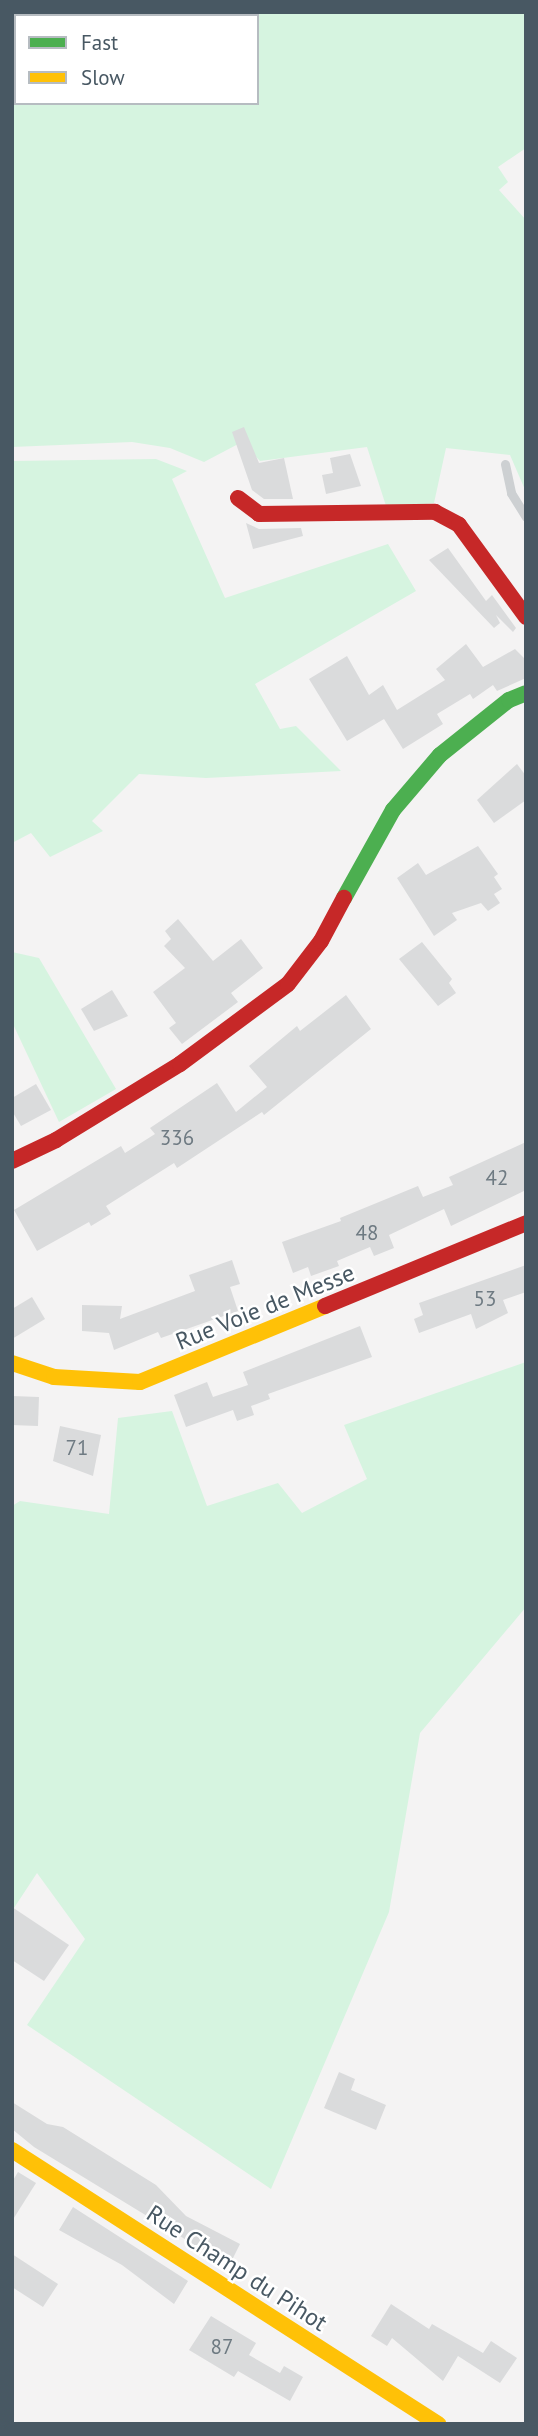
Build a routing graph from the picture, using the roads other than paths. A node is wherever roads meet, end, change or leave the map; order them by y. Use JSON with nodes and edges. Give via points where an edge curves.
{"nodes":[{"id":1,"x":505,"y":464,"type":"dead end"},
{"id":2,"x":238,"y":498,"type":"dead end"},
{"id":3,"x":526,"y":517,"type":"edge"},
{"id":4,"x":526,"y":617,"type":"edge"},
{"id":5,"x":526,"y":693,"type":"edge"},
{"id":6,"x":12,"y":1161,"type":"edge"},
{"id":7,"x":526,"y":1223,"type":"edge"},
{"id":8,"x":12,"y":1363,"type":"edge"},
{"id":9,"x":12,"y":2150,"type":"edge"},
{"id":10,"x":438,"y":2424,"type":"edge"}],
"edges":[{"from":1,"to":3,"type":"lane","via":[[512,493]]},
{"from":2,"to":4,"type":"street","via":[[259,514],[435,512],[459,525]]},
{"from":5,"to":6,"type":"street","via":[[509,700],[440,755],[393,810],[321,941],[288,985],[180,1064],[56,1140]]},
{"from":7,"to":8,"type":"street","name":"Rue Voie de Messe","via":[[140,1382],[54,1377]]},
{"from":9,"to":10,"type":"street","name":"Rue Champ du Pihot"}]}
